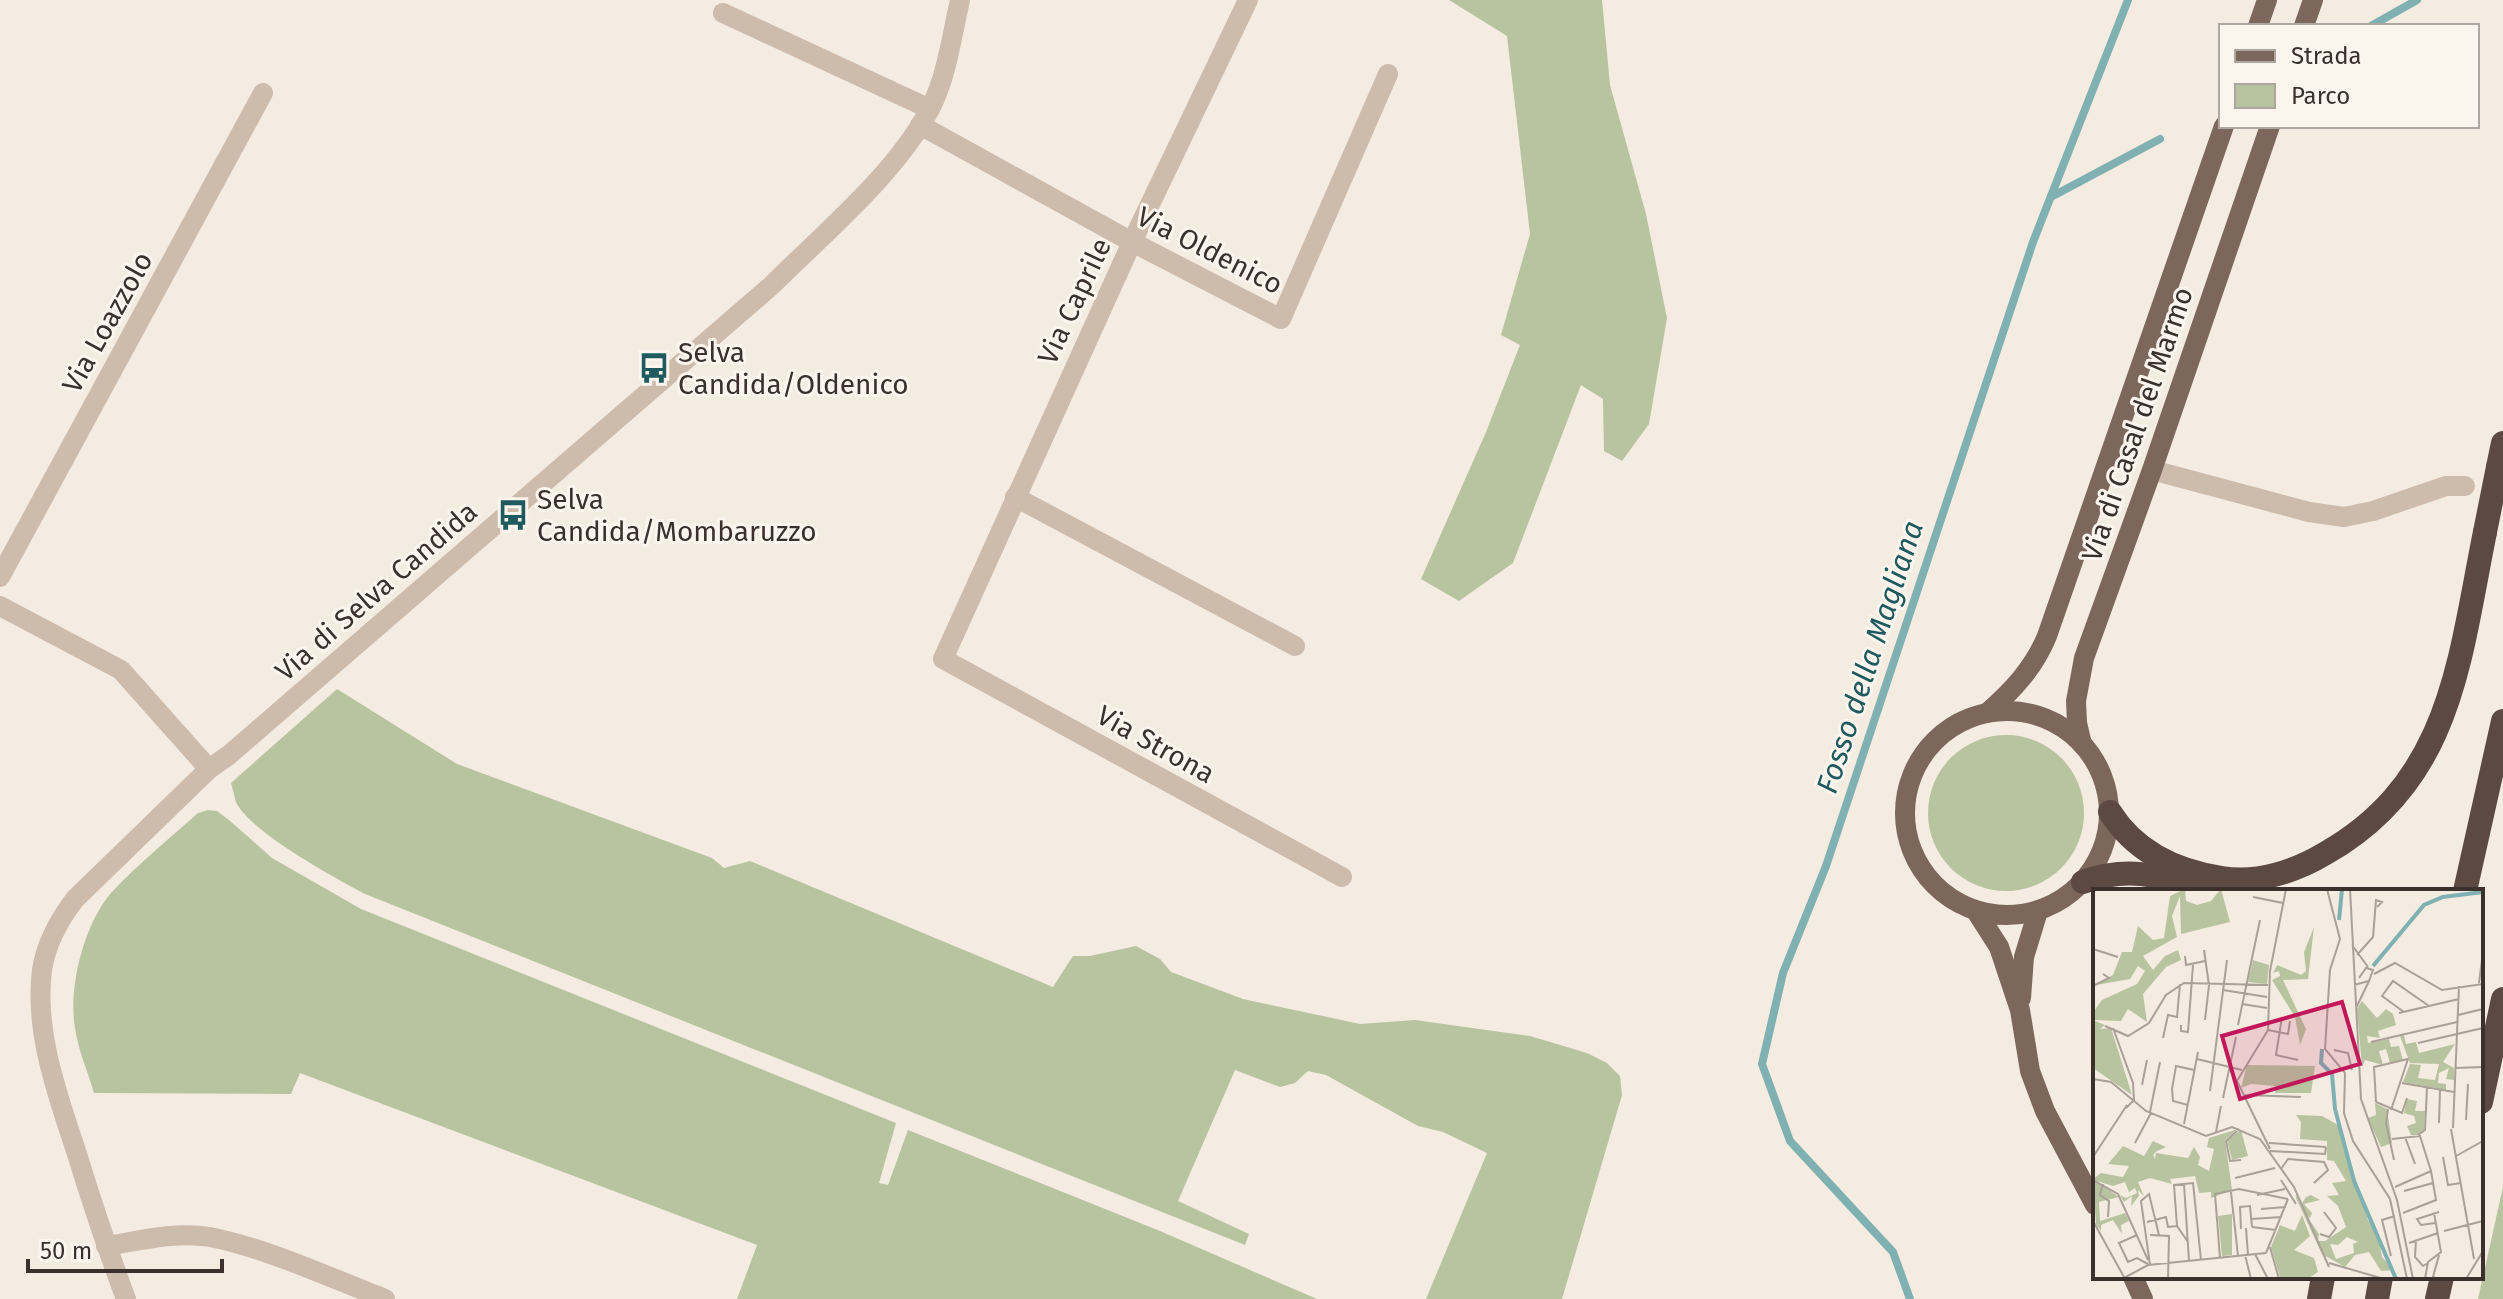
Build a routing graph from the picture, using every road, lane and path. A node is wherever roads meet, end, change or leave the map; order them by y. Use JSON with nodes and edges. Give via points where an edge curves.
{"nodes":[{"id":1,"x":960,"y":0,"type":"edge"},
{"id":2,"x":1248,"y":0,"type":"edge"},
{"id":3,"x":2267,"y":0,"type":"edge"},
{"id":4,"x":2313,"y":0,"type":"edge"},
{"id":5,"x":723,"y":13,"type":"dead end"},
{"id":6,"x":2259,"y":24,"type":"edge"},
{"id":7,"x":2305,"y":24,"type":"edge"},
{"id":8,"x":1388,"y":74,"type":"dead end"},
{"id":9,"x":263,"y":93,"type":"dead end"},
{"id":10,"x":925,"y":117,"type":"junction"},
{"id":11,"x":2223,"y":128,"type":"edge"},
{"id":12,"x":2269,"y":128,"type":"edge"},
{"id":13,"x":1132,"y":242,"type":"junction"},
{"id":14,"x":2503,"y":443,"type":"edge"},
{"id":15,"x":2152,"y":470,"type":"junction"},
{"id":16,"x":2465,"y":486,"type":"dead end"},
{"id":17,"x":1015,"y":497,"type":"junction"},
{"id":18,"x":0,"y":577,"type":"edge"},
{"id":19,"x":0,"y":606,"type":"edge"},
{"id":20,"x":1295,"y":646,"type":"dead end"},
{"id":21,"x":943,"y":659,"type":"joint"},
{"id":22,"x":1987,"y":713,"type":"junction"},
{"id":23,"x":2503,"y":721,"type":"edge"},
{"id":24,"x":2082,"y":744,"type":"junction"},
{"id":25,"x":209,"y":769,"type":"junction"},
{"id":26,"x":2110,"y":812,"type":"junction"},
{"id":27,"x":1342,"y":877,"type":"dead end"},
{"id":28,"x":2083,"y":882,"type":"junction"},
{"id":29,"x":2192,"y":889,"type":"edge"},
{"id":30,"x":2465,"y":889,"type":"edge"},
{"id":31,"x":1976,"y":911,"type":"junction"},
{"id":32,"x":2038,"y":911,"type":"junction"},
{"id":33,"x":2503,"y":999,"type":"edge"},
{"id":34,"x":2020,"y":1010,"type":"junction"},
{"id":35,"x":2503,"y":1032,"type":"edge"},
{"id":36,"x":2483,"y":1092,"type":"edge"},
{"id":37,"x":2483,"y":1095,"type":"edge"},
{"id":38,"x":2093,"y":1201,"type":"edge"},
{"id":39,"x":106,"y":1246,"type":"junction"},
{"id":40,"x":2134,"y":1279,"type":"edge"},
{"id":41,"x":2323,"y":1279,"type":"edge"},
{"id":42,"x":2381,"y":1279,"type":"edge"},
{"id":43,"x":2442,"y":1279,"type":"edge"},
{"id":44,"x":126,"y":1299,"type":"edge"},
{"id":45,"x":385,"y":1299,"type":"edge"},
{"id":46,"x":2143,"y":1299,"type":"edge"},
{"id":47,"x":2319,"y":1299,"type":"edge"},
{"id":48,"x":2377,"y":1299,"type":"edge"},
{"id":49,"x":2437,"y":1299,"type":"edge"}],
"edges":[{"from":1,"to":10,"type":"street","name":"Via di Selva Candida","via":[[940,82]]},
{"from":2,"to":13,"type":"street","name":"Via Caprile"},
{"from":3,"to":6,"type":"main road"},
{"from":4,"to":7,"type":"main road"},
{"from":5,"to":10,"type":"street","name":"Via Oldenico"},
{"from":8,"to":13,"type":"street","name":"Via Oldenico","via":[[1281,319]]},
{"from":9,"to":18,"type":"street","name":"Via Loazzolo"},
{"from":10,"to":13,"type":"street","name":"Via Oldenico"},
{"from":10,"to":25,"type":"street","name":"Via di Selva Candida","via":[[889,166],[771,286]]},
{"from":11,"to":22,"type":"main road","name":"Via di Casal del Marmo","via":[[2047,636],[2029,671]]},
{"from":12,"to":15,"type":"main road","name":"Via di Casal del Marmo"},
{"from":13,"to":17,"type":"street","name":"Via Caprile"},
{"from":14,"to":26,"type":"highway","bridge":true,"via":[[2445,710],[2416,771],[2384,810],[2357,834],[2302,866],[2256,879],[2224,879],[2158,859]]},
{"from":15,"to":16,"type":"street","via":[[2344,517],[2446,486]]},
{"from":15,"to":24,"type":"main road","name":"Via di Casal del Marmo","via":[[2079,676],[2076,713]]},
{"from":17,"to":20,"type":"street"},
{"from":17,"to":21,"type":"street","name":"Via Caprile"},
{"from":19,"to":25,"type":"street","via":[[121,670]]},
{"from":21,"to":27,"type":"street","name":"Via Strona"},
{"from":22,"to":24,"type":"main road","via":[[2039,717]]},
{"from":22,"to":31,"type":"main road","via":[[1956,725],[1930,747],[1912,775],[1905,808],[1909,842],[1924,872],[1949,896]]},
{"from":23,"to":30,"type":"highway"},
{"from":24,"to":26,"type":"main road","via":[[2097,764]]},
{"from":25,"to":39,"type":"street","name":"Via di Selva Candida","via":[[75,899],[59,920],[43,966],[41,1010],[47,1046]]},
{"from":26,"to":28,"type":"main road","via":[[2104,850]]},
{"from":28,"to":29,"type":"highway","via":[[2115,873],[2148,873]]},
{"from":28,"to":32,"type":"main road"},
{"from":31,"to":32,"type":"main road","via":[[2007,916]]},
{"from":31,"to":34,"type":"main road","via":[[1999,947]]},
{"from":32,"to":34,"type":"main road","via":[[2024,957]]},
{"from":33,"to":36,"type":"highway"},
{"from":34,"to":38,"type":"main road","via":[[2038,1095]]},
{"from":35,"to":37,"type":"highway"},
{"from":39,"to":44,"type":"street","name":"Via di Selva Candida"},
{"from":39,"to":45,"type":"street","via":[[175,1235],[209,1237]]},
{"from":40,"to":46,"type":"main road"},
{"from":41,"to":47,"type":"highway"},
{"from":42,"to":48,"type":"highway"},
{"from":43,"to":49,"type":"highway"}]}
